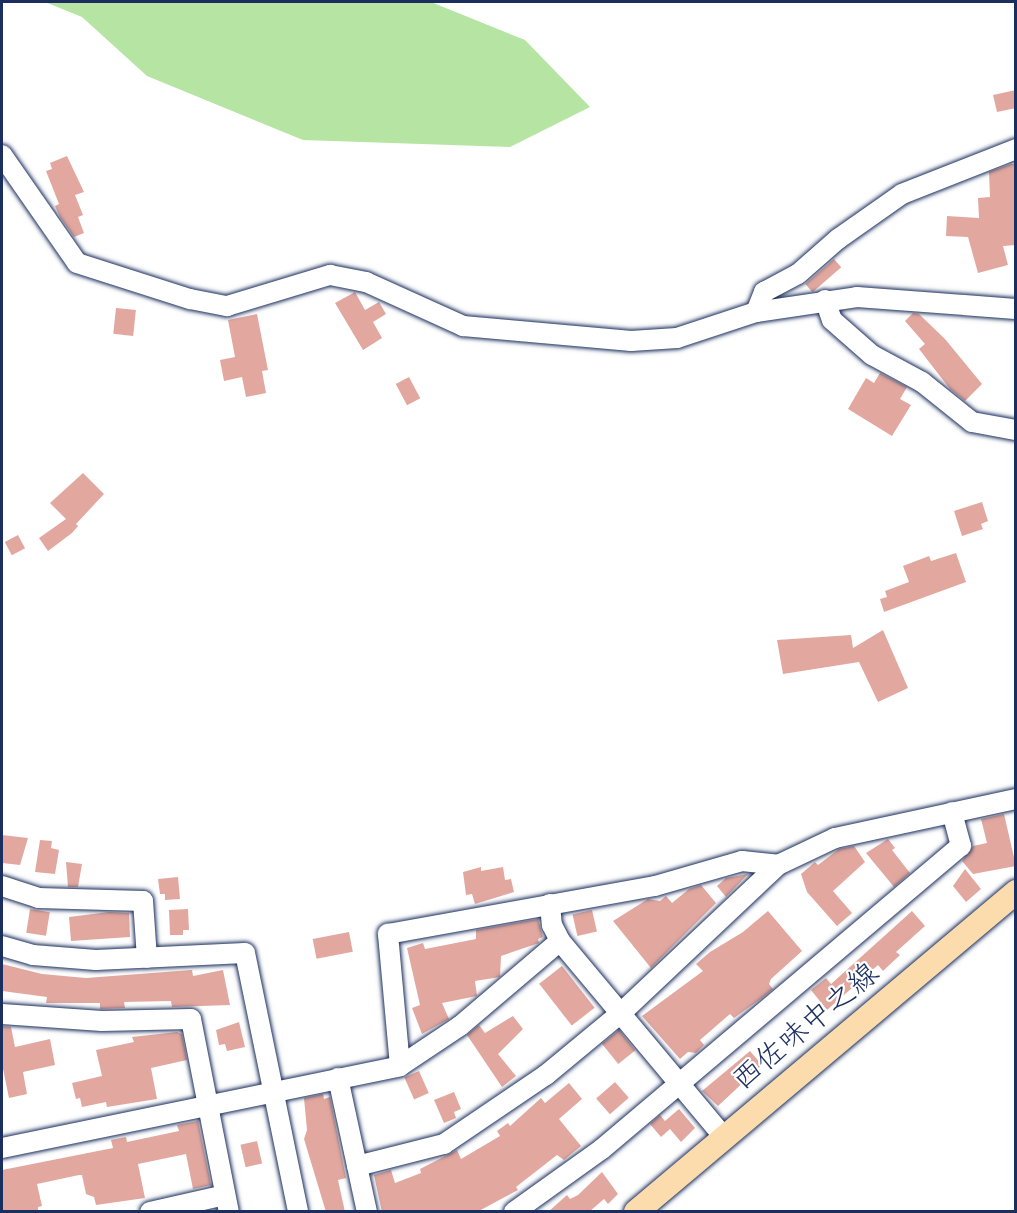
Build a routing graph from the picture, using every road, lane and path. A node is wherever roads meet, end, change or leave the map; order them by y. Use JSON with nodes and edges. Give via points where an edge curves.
{"nodes":[{"id":1,"x":1016,"y":149,"type":"edge"},
{"id":2,"x":3,"y":162,"type":"edge"},
{"id":3,"x":825,"y":300,"type":"junction"},
{"id":4,"x":1016,"y":309,"type":"edge"},
{"id":5,"x":756,"y":312,"type":"junction"},
{"id":6,"x":1016,"y":430,"type":"edge"},
{"id":7,"x":1016,"y":799,"type":"edge"},
{"id":8,"x":952,"y":812,"type":"junction"},
{"id":9,"x":778,"y":865,"type":"junction"},
{"id":10,"x":2,"y":886,"type":"edge"},
{"id":11,"x":1016,"y":892,"type":"edge"},
{"id":12,"x":550,"y":904,"type":"junction"},
{"id":13,"x":560,"y":941,"type":"junction"},
{"id":14,"x":2,"y":946,"type":"edge"},
{"id":15,"x":147,"y":958,"type":"junction"},
{"id":16,"x":621,"y":1013,"type":"junction"},
{"id":17,"x":2,"y":1014,"type":"edge"},
{"id":18,"x":400,"y":1066,"type":"junction"},
{"id":19,"x":338,"y":1078,"type":"junction"},
{"id":20,"x":679,"y":1082,"type":"junction"},
{"id":21,"x":272,"y":1090,"type":"junction"},
{"id":22,"x":208,"y":1107,"type":"junction"},
{"id":23,"x":723,"y":1136,"type":"junction"},
{"id":24,"x":2,"y":1148,"type":"edge"},
{"id":25,"x":357,"y":1166,"type":"junction"},
{"id":26,"x":227,"y":1203,"type":"edge"},
{"id":27,"x":150,"y":1212,"type":"edge"},
{"id":28,"x":298,"y":1212,"type":"edge"},
{"id":29,"x":367,"y":1212,"type":"edge"},
{"id":30,"x":514,"y":1212,"type":"edge"},
{"id":31,"x":636,"y":1212,"type":"edge"}],
"edges":[{"from":1,"to":5,"type":"street","via":[[902,194],[838,239],[798,274],[764,292]]},
{"from":2,"to":5,"type":"street","via":[[77,263],[190,299],[227,306],[330,274],[366,282],[463,326],[631,341],[677,338]]},
{"from":3,"to":4,"type":"street","via":[[856,297]]},
{"from":3,"to":5,"type":"street"},
{"from":3,"to":6,"type":"street","via":[[832,320],[872,354],[922,382],[972,422]]},
{"from":7,"to":8,"type":"street"},
{"from":8,"to":9,"type":"street","via":[[835,838]]},
{"from":8,"to":20,"type":"street","via":[[961,846]]},
{"from":9,"to":12,"type":"street","via":[[742,861],[655,886]]},
{"from":9,"to":16,"type":"street"},
{"from":10,"to":15,"type":"street","via":[[38,898],[142,901]]},
{"from":11,"to":23,"type":"main road","name":"西佐味中之線"},
{"from":12,"to":13,"type":"street","via":[[552,925]]},
{"from":12,"to":18,"type":"street","via":[[388,934]]},
{"from":13,"to":16,"type":"street"},
{"from":13,"to":18,"type":"street","via":[[460,1026]]},
{"from":14,"to":15,"type":"street","via":[[33,955],[96,960]]},
{"from":15,"to":21,"type":"street","via":[[245,953]]},
{"from":16,"to":20,"type":"street"},
{"from":16,"to":25,"type":"street","via":[[546,1075],[444,1144]]},
{"from":17,"to":22,"type":"street","via":[[102,1021],[191,1019]]},
{"from":18,"to":19,"type":"street"},
{"from":19,"to":21,"type":"street"},
{"from":19,"to":25,"type":"street"},
{"from":20,"to":23,"type":"street"},
{"from":20,"to":30,"type":"street","via":[[602,1149]]},
{"from":21,"to":22,"type":"street"},
{"from":21,"to":28,"type":"street"},
{"from":22,"to":24,"type":"street"},
{"from":22,"to":26,"type":"street"},
{"from":23,"to":31,"type":"main road","name":"西佐味中之線"},
{"from":25,"to":29,"type":"street"},
{"from":26,"to":27,"type":"street"}]}
